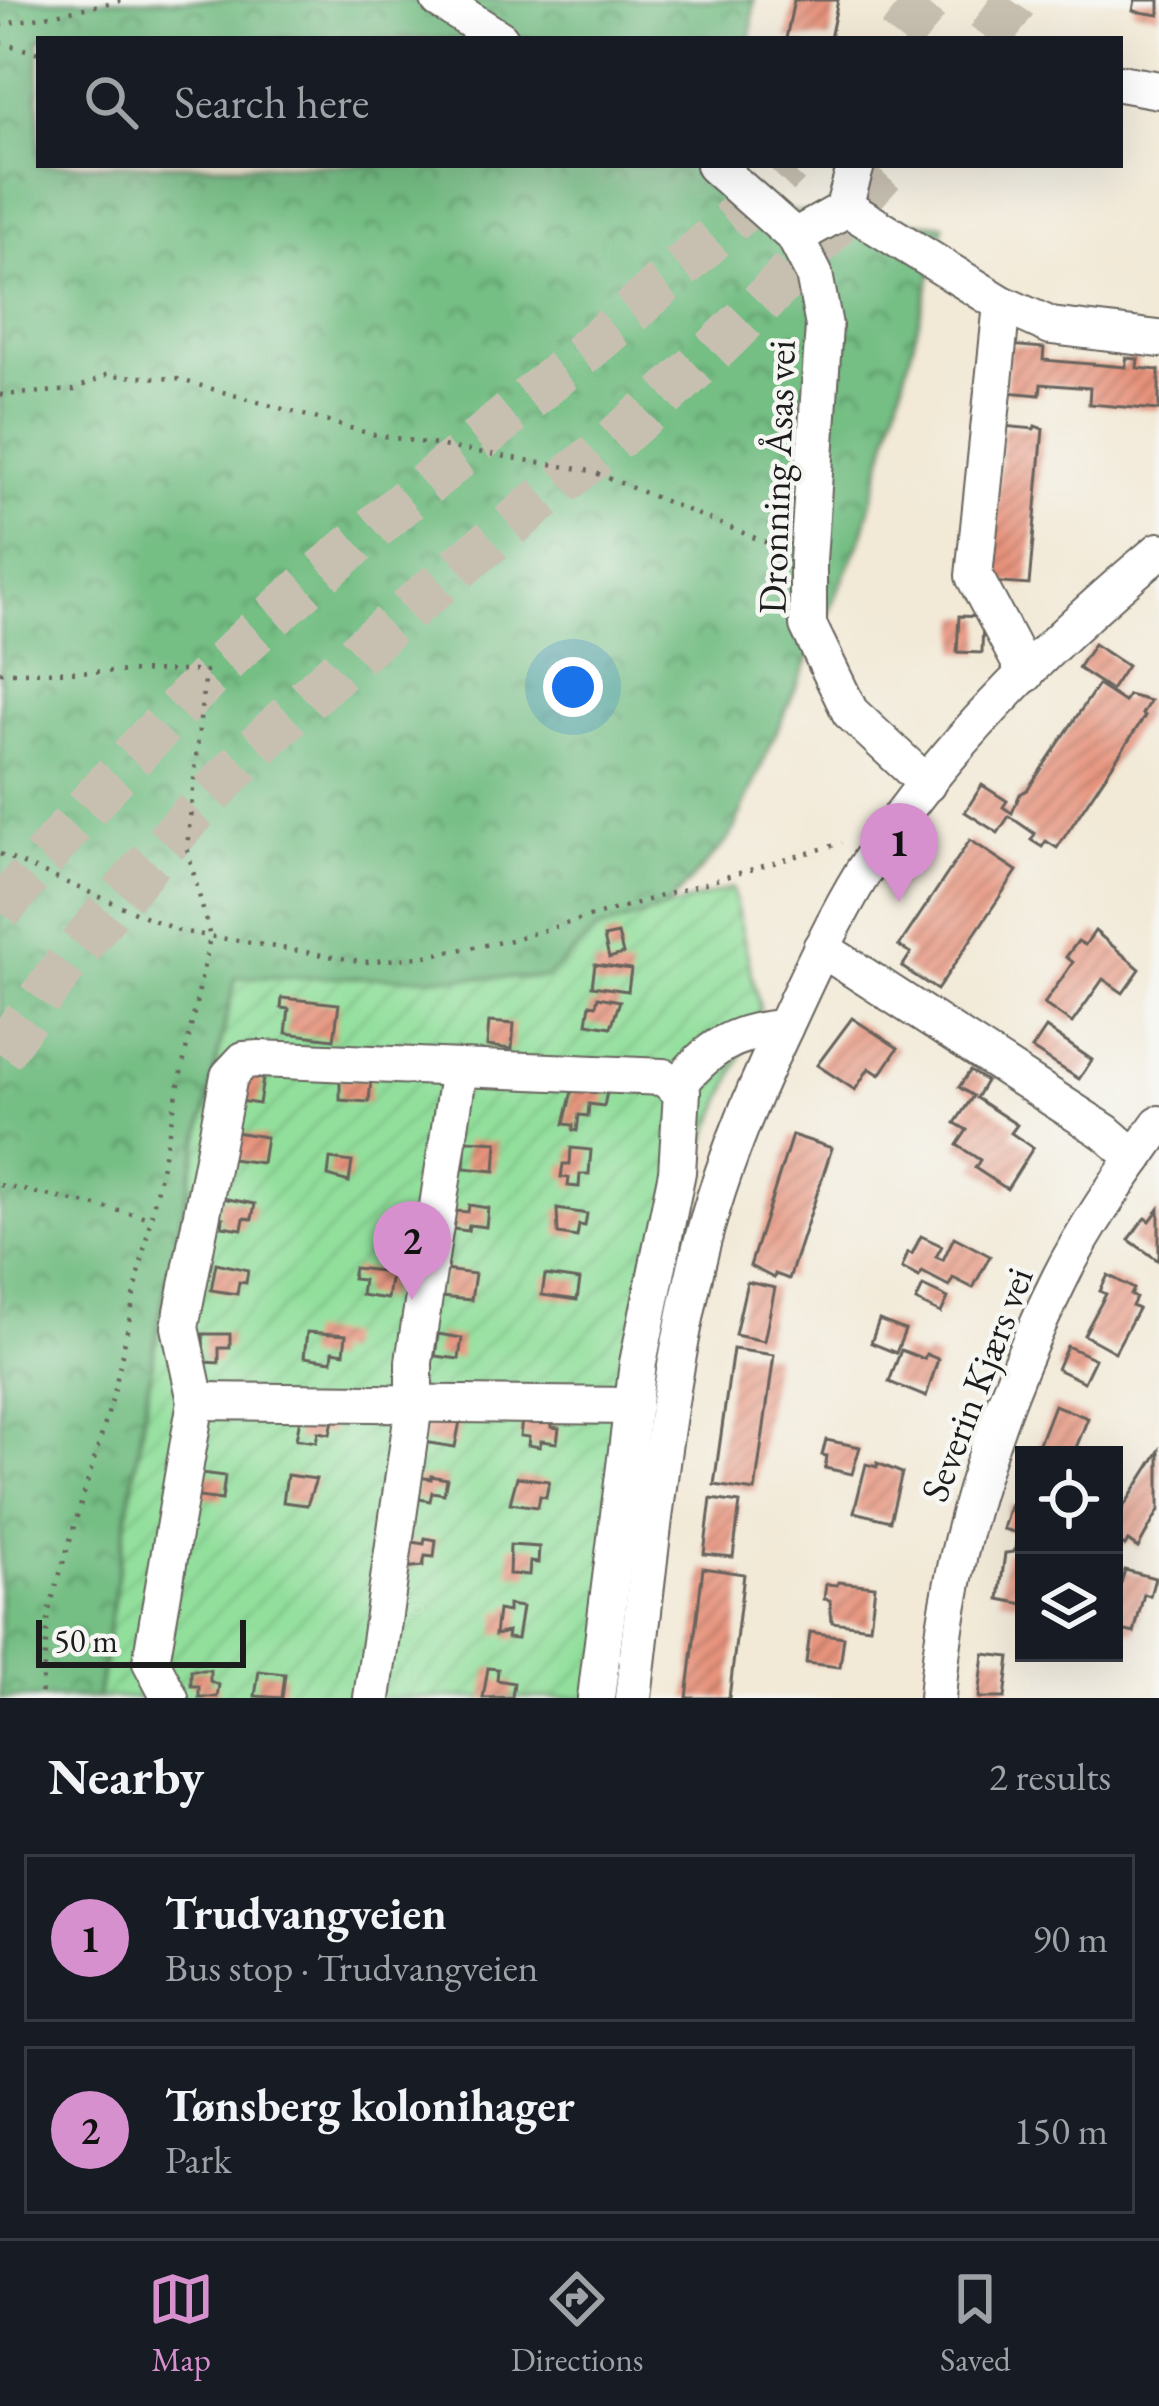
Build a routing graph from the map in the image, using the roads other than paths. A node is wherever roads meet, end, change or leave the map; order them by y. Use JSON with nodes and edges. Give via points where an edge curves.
{"nodes":[{"id":1,"x":439,"y":0,"type":"edge"},
{"id":2,"x":495,"y":36,"type":"edge"},
{"id":3,"x":1123,"y":84,"type":"edge"},
{"id":4,"x":1159,"y":91,"type":"edge"},
{"id":5,"x":717,"y":168,"type":"edge"},
{"id":6,"x":855,"y":168,"type":"edge"},
{"id":7,"x":795,"y":237,"type":"junction"},
{"id":8,"x":1002,"y":304,"type":"junction"},
{"id":9,"x":1159,"y":339,"type":"edge"},
{"id":10,"x":1159,"y":551,"type":"edge"},
{"id":11,"x":1026,"y":674,"type":"junction"},
{"id":12,"x":927,"y":784,"type":"junction"},
{"id":13,"x":821,"y":948,"type":"junction"},
{"id":14,"x":784,"y":1028,"type":"junction"},
{"id":15,"x":459,"y":1069,"type":"junction"},
{"id":16,"x":677,"y":1087,"type":"junction"},
{"id":17,"x":1159,"y":1124,"type":"edge"},
{"id":18,"x":1135,"y":1158,"type":"junction"},
{"id":19,"x":196,"y":1401,"type":"junction"},
{"id":20,"x":414,"y":1405,"type":"junction"},
{"id":21,"x":633,"y":1406,"type":"junction"},
{"id":22,"x":170,"y":1698,"type":"edge"},
{"id":23,"x":372,"y":1698,"type":"edge"},
{"id":24,"x":596,"y":1698,"type":"edge"},
{"id":25,"x":633,"y":1698,"type":"edge"},
{"id":26,"x":937,"y":1698,"type":"edge"}],
"edges":[{"from":1,"to":2,"type":"street"},
{"from":3,"to":4,"type":"street"},
{"from":5,"to":7,"type":"street"},
{"from":6,"to":7,"type":"street","via":[[843,209]]},
{"from":7,"to":8,"type":"street","via":[[848,208]]},
{"from":7,"to":12,"type":"street","name":"Dronning Åsas vei","via":[[814,274],[824,326],[808,625],[850,712]]},
{"from":8,"to":9,"type":"street","via":[[1052,326]]},
{"from":8,"to":11,"type":"street","via":[[974,576]]},
{"from":10,"to":11,"type":"street"},
{"from":11,"to":12,"type":"street"},
{"from":12,"to":13,"type":"street","via":[[864,870]]},
{"from":13,"to":14,"type":"street"},
{"from":13,"to":18,"type":"street"},
{"from":14,"to":16,"type":"street","via":[[731,1039]]},
{"from":14,"to":25,"type":"street","via":[[702,1243],[653,1525]]},
{"from":15,"to":16,"type":"street","via":[[664,1077]]},
{"from":15,"to":19,"type":"street","via":[[260,1059],[234,1066],[180,1327]]},
{"from":15,"to":20,"type":"street","via":[[413,1361]]},
{"from":16,"to":21,"type":"street","via":[[677,1172]]},
{"from":17,"to":18,"type":"street","name":"Severin Kjærs vei"},
{"from":18,"to":26,"type":"street","name":"Severin Kjærs vei","via":[[1061,1275],[1010,1389],[958,1556]]},
{"from":19,"to":20,"type":"street"},
{"from":19,"to":22,"type":"street","via":[[153,1635],[151,1661]]},
{"from":20,"to":21,"type":"street"},
{"from":20,"to":23,"type":"street"},
{"from":21,"to":24,"type":"street"}]}
